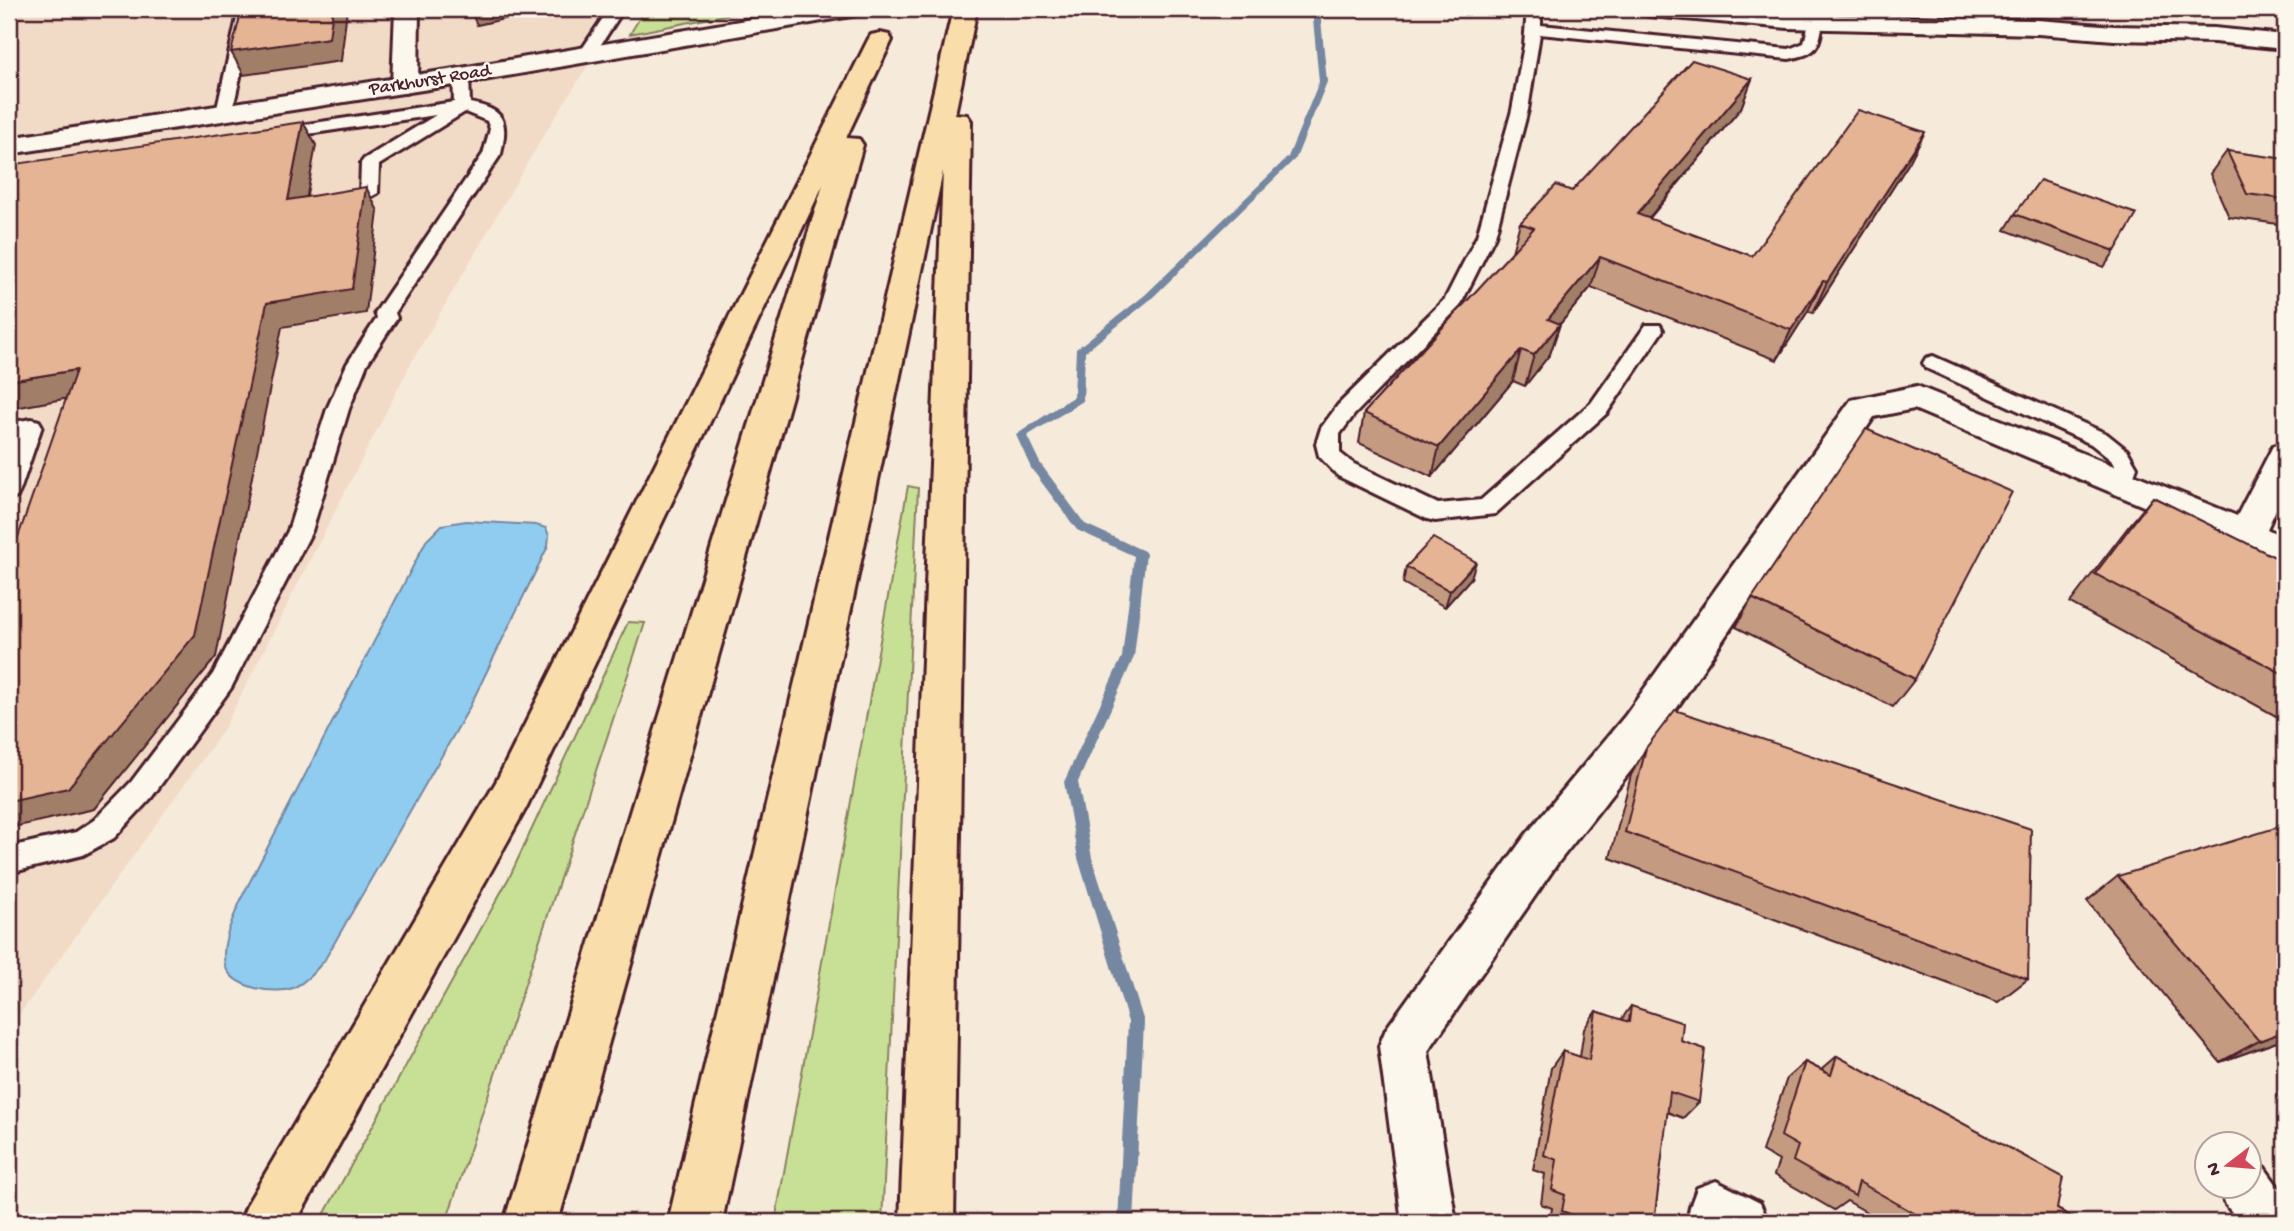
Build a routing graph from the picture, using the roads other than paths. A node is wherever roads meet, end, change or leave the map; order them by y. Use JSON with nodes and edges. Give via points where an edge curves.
{"nodes":[{"id":1,"x":247,"y":9,"type":"edge"},
{"id":2,"x":407,"y":9,"type":"edge"},
{"id":3,"x":616,"y":9,"type":"edge"},
{"id":4,"x":851,"y":9,"type":"edge"},
{"id":5,"x":1650,"y":9,"type":"edge"},
{"id":6,"x":2064,"y":9,"type":"edge"},
{"id":7,"x":963,"y":18,"type":"edge"},
{"id":8,"x":1534,"y":19,"type":"edge"},
{"id":9,"x":1815,"y":22,"type":"junction"},
{"id":10,"x":2114,"y":33,"type":"junction"},
{"id":11,"x":2285,"y":42,"type":"edge"},
{"id":12,"x":586,"y":55,"type":"junction"},
{"id":13,"x":461,"y":76,"type":"junction"},
{"id":14,"x":405,"y":85,"type":"junction"},
{"id":15,"x":462,"y":106,"type":"junction"},
{"id":16,"x":224,"y":113,"type":"junction"},
{"id":17,"x":256,"y":137,"type":"edge"},
{"id":18,"x":9,"y":146,"type":"edge"},
{"id":19,"x":369,"y":193,"type":"dead end"},
{"id":20,"x":1653,"y":330,"type":"dead end"},
{"id":21,"x":1933,"y":363,"type":"dead end"},
{"id":22,"x":9,"y":430,"type":"edge"},
{"id":23,"x":2285,"y":455,"type":"edge"},
{"id":24,"x":2121,"y":483,"type":"junction"},
{"id":25,"x":9,"y":491,"type":"edge"},
{"id":26,"x":2246,"y":534,"type":"junction"},
{"id":27,"x":2285,"y":555,"type":"edge"},
{"id":28,"x":9,"y":860,"type":"edge"},
{"id":29,"x":2256,"y":1200,"type":"edge"},
{"id":30,"x":267,"y":1222,"type":"edge"},
{"id":31,"x":531,"y":1222,"type":"edge"},
{"id":32,"x":695,"y":1222,"type":"edge"},
{"id":33,"x":927,"y":1222,"type":"edge"},
{"id":34,"x":1429,"y":1222,"type":"edge"},
{"id":35,"x":1714,"y":1222,"type":"edge"},
{"id":36,"x":1741,"y":1222,"type":"edge"},
{"id":37,"x":2272,"y":1222,"type":"edge"}],
"edges":[{"from":1,"to":16,"type":"lane"},
{"from":2,"to":14,"type":"street"},
{"from":3,"to":12,"type":"lane"},
{"from":4,"to":12,"type":"street","name":"Parkhurst Road"},
{"from":5,"to":9,"type":"street"},
{"from":6,"to":10,"type":"street"},
{"from":7,"to":32,"type":"highway"},
{"from":7,"to":33,"type":"highway"},
{"from":8,"to":9,"type":"lane","via":[[1789,54],[1811,45]]},
{"from":8,"to":20,"type":"lane","via":[[1520,110],[1486,236],[1453,302],[1329,433],[1330,456],[1346,470],[1435,513],[1487,508],[1599,408]]},
{"from":9,"to":10,"type":"street"},
{"from":10,"to":11,"type":"street"},
{"from":12,"to":13,"type":"street","name":"Parkhurst Road"},
{"from":13,"to":14,"type":"street","name":"Parkhurst Road"},
{"from":13,"to":15,"type":"lane"},
{"from":14,"to":16,"type":"street","name":"Parkhurst Road"},
{"from":15,"to":17,"type":"lane"},
{"from":15,"to":19,"type":"lane","via":[[370,163]]},
{"from":15,"to":28,"type":"lane","via":[[494,118],[498,129],[492,154],[385,313],[387,318],[357,363],[300,531],[222,681],[141,790],[104,829],[83,843]]},
{"from":16,"to":18,"type":"street","name":"Parkhurst Road"},
{"from":21,"to":24,"type":"lane","via":[[2099,439],[2126,467]]},
{"from":22,"to":25,"type":"lane","via":[[31,426]]},
{"from":23,"to":26,"type":"street"},
{"from":24,"to":26,"type":"street"},
{"from":24,"to":34,"type":"street","via":[[1917,397],[1863,408],[1640,728],[1541,850],[1403,1046]]},
{"from":26,"to":27,"type":"street"},
{"from":29,"to":37,"type":"street"},
{"from":30,"to":31,"type":"highway","via":[[511,795],[883,30]]},
{"from":35,"to":36,"type":"street","via":[[1716,1207]]}]}
